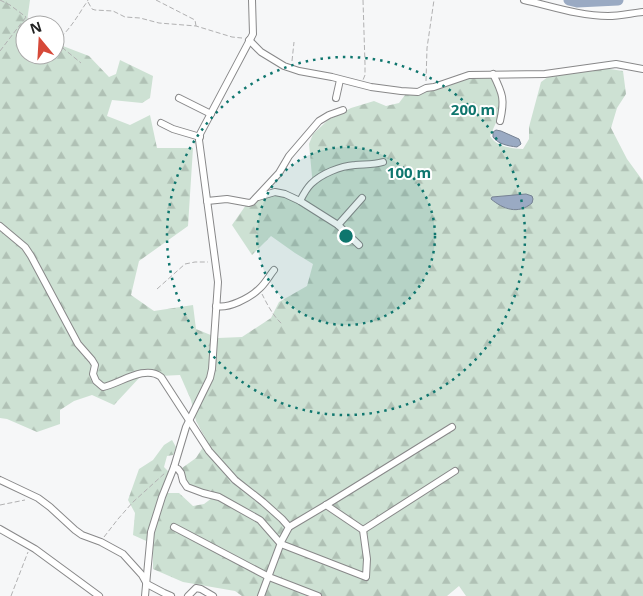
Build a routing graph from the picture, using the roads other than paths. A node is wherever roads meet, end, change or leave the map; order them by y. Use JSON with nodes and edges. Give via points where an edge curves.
{"nodes":[{"id":1,"x":252,"y":0,"type":"edge"},
{"id":2,"x":524,"y":0,"type":"edge"},
{"id":3,"x":643,"y":12,"type":"edge"},
{"id":4,"x":249,"y":40,"type":"junction"},
{"id":5,"x":643,"y":69,"type":"edge"},
{"id":6,"x":493,"y":74,"type":"junction"},
{"id":7,"x":340,"y":80,"type":"junction"},
{"id":8,"x":179,"y":98,"type":"dead end"},
{"id":9,"x":336,"y":98,"type":"dead end"},
{"id":10,"x":343,"y":110,"type":"dead end"},
{"id":11,"x":211,"y":114,"type":"junction"},
{"id":12,"x":500,"y":121,"type":"dead end"},
{"id":13,"x":160,"y":123,"type":"dead end"},
{"id":14,"x":200,"y":137,"type":"junction"},
{"id":15,"x":383,"y":162,"type":"dead end"},
{"id":16,"x":258,"y":197,"type":"junction"},
{"id":17,"x":362,"y":198,"type":"dead end"},
{"id":18,"x":207,"y":201,"type":"junction"},
{"id":19,"x":300,"y":201,"type":"junction"},
{"id":20,"x":338,"y":225,"type":"junction"},
{"id":21,"x":0,"y":226,"type":"edge"},
{"id":22,"x":359,"y":244,"type":"dead end"},
{"id":23,"x":274,"y":270,"type":"dead end"},
{"id":24,"x":216,"y":306,"type":"junction"},
{"id":25,"x":189,"y":420,"type":"junction"},
{"id":26,"x":452,"y":427,"type":"dead end"},
{"id":27,"x":174,"y":467,"type":"junction"},
{"id":28,"x":455,"y":471,"type":"dead end"},
{"id":29,"x":0,"y":480,"type":"edge"},
{"id":30,"x":326,"y":505,"type":"junction"},
{"id":31,"x":174,"y":527,"type":"dead end"},
{"id":32,"x":289,"y":527,"type":"junction"},
{"id":33,"x":0,"y":529,"type":"edge"},
{"id":34,"x":363,"y":530,"type":"junction"},
{"id":35,"x":281,"y":544,"type":"junction"},
{"id":36,"x":269,"y":577,"type":"junction"},
{"id":37,"x":147,"y":584,"type":"junction"},
{"id":38,"x":99,"y":596,"type":"edge"},
{"id":39,"x":145,"y":596,"type":"edge"},
{"id":40,"x":171,"y":596,"type":"edge"},
{"id":41,"x":188,"y":596,"type":"edge"},
{"id":42,"x":213,"y":596,"type":"edge"},
{"id":43,"x":261,"y":596,"type":"edge"},
{"id":44,"x":318,"y":596,"type":"edge"}],
"edges":[{"from":1,"to":4,"type":"street","via":[[253,34]]},
{"from":2,"to":3,"type":"street","via":[[610,16]]},
{"from":4,"to":7,"type":"street","via":[[284,66]]},
{"from":4,"to":11,"type":"street"},
{"from":5,"to":6,"type":"street","via":[[616,64],[545,74]]},
{"from":6,"to":7,"type":"street","via":[[469,75],[418,92]]},
{"from":6,"to":12,"type":"street","via":[[504,106]]},
{"from":7,"to":9,"type":"street"},
{"from":8,"to":11,"type":"street"},
{"from":10,"to":16,"type":"street","via":[[316,125]]},
{"from":11,"to":14,"type":"street"},
{"from":13,"to":14,"type":"street"},
{"from":14,"to":18,"type":"street"},
{"from":15,"to":19,"type":"street","via":[[353,165],[331,172],[309,186]]},
{"from":16,"to":18,"type":"street","via":[[252,202]]},
{"from":16,"to":19,"type":"street","via":[[275,192]]},
{"from":17,"to":20,"type":"street"},
{"from":18,"to":24,"type":"street","via":[[218,282]]},
{"from":19,"to":20,"type":"street"},
{"from":20,"to":22,"type":"street"},
{"from":21,"to":25,"type":"street","via":[[31,256],[78,344],[92,360],[96,381],[103,387],[138,374],[158,374]]},
{"from":23,"to":24,"type":"street","via":[[258,290],[237,303]]},
{"from":24,"to":25,"type":"street","via":[[210,378]]},
{"from":25,"to":27,"type":"street"},
{"from":25,"to":32,"type":"street","via":[[209,451],[234,480]]},
{"from":26,"to":30,"type":"street"},
{"from":27,"to":35,"type":"street","via":[[188,487],[219,497],[260,520]]},
{"from":27,"to":37,"type":"street","via":[[151,532]]},
{"from":28,"to":34,"type":"street"},
{"from":29,"to":37,"type":"street","via":[[38,498],[75,530],[123,554]]},
{"from":30,"to":32,"type":"street"},
{"from":30,"to":34,"type":"street"},
{"from":31,"to":36,"type":"street"},
{"from":32,"to":35,"type":"street"},
{"from":33,"to":38,"type":"street","via":[[48,557]]},
{"from":34,"to":35,"type":"street","via":[[366,577]]},
{"from":35,"to":36,"type":"street"},
{"from":36,"to":43,"type":"street"},
{"from":36,"to":44,"type":"street"},
{"from":37,"to":39,"type":"street"},
{"from":37,"to":40,"type":"street"},
{"from":41,"to":42,"type":"street","via":[[196,588]]}]}
